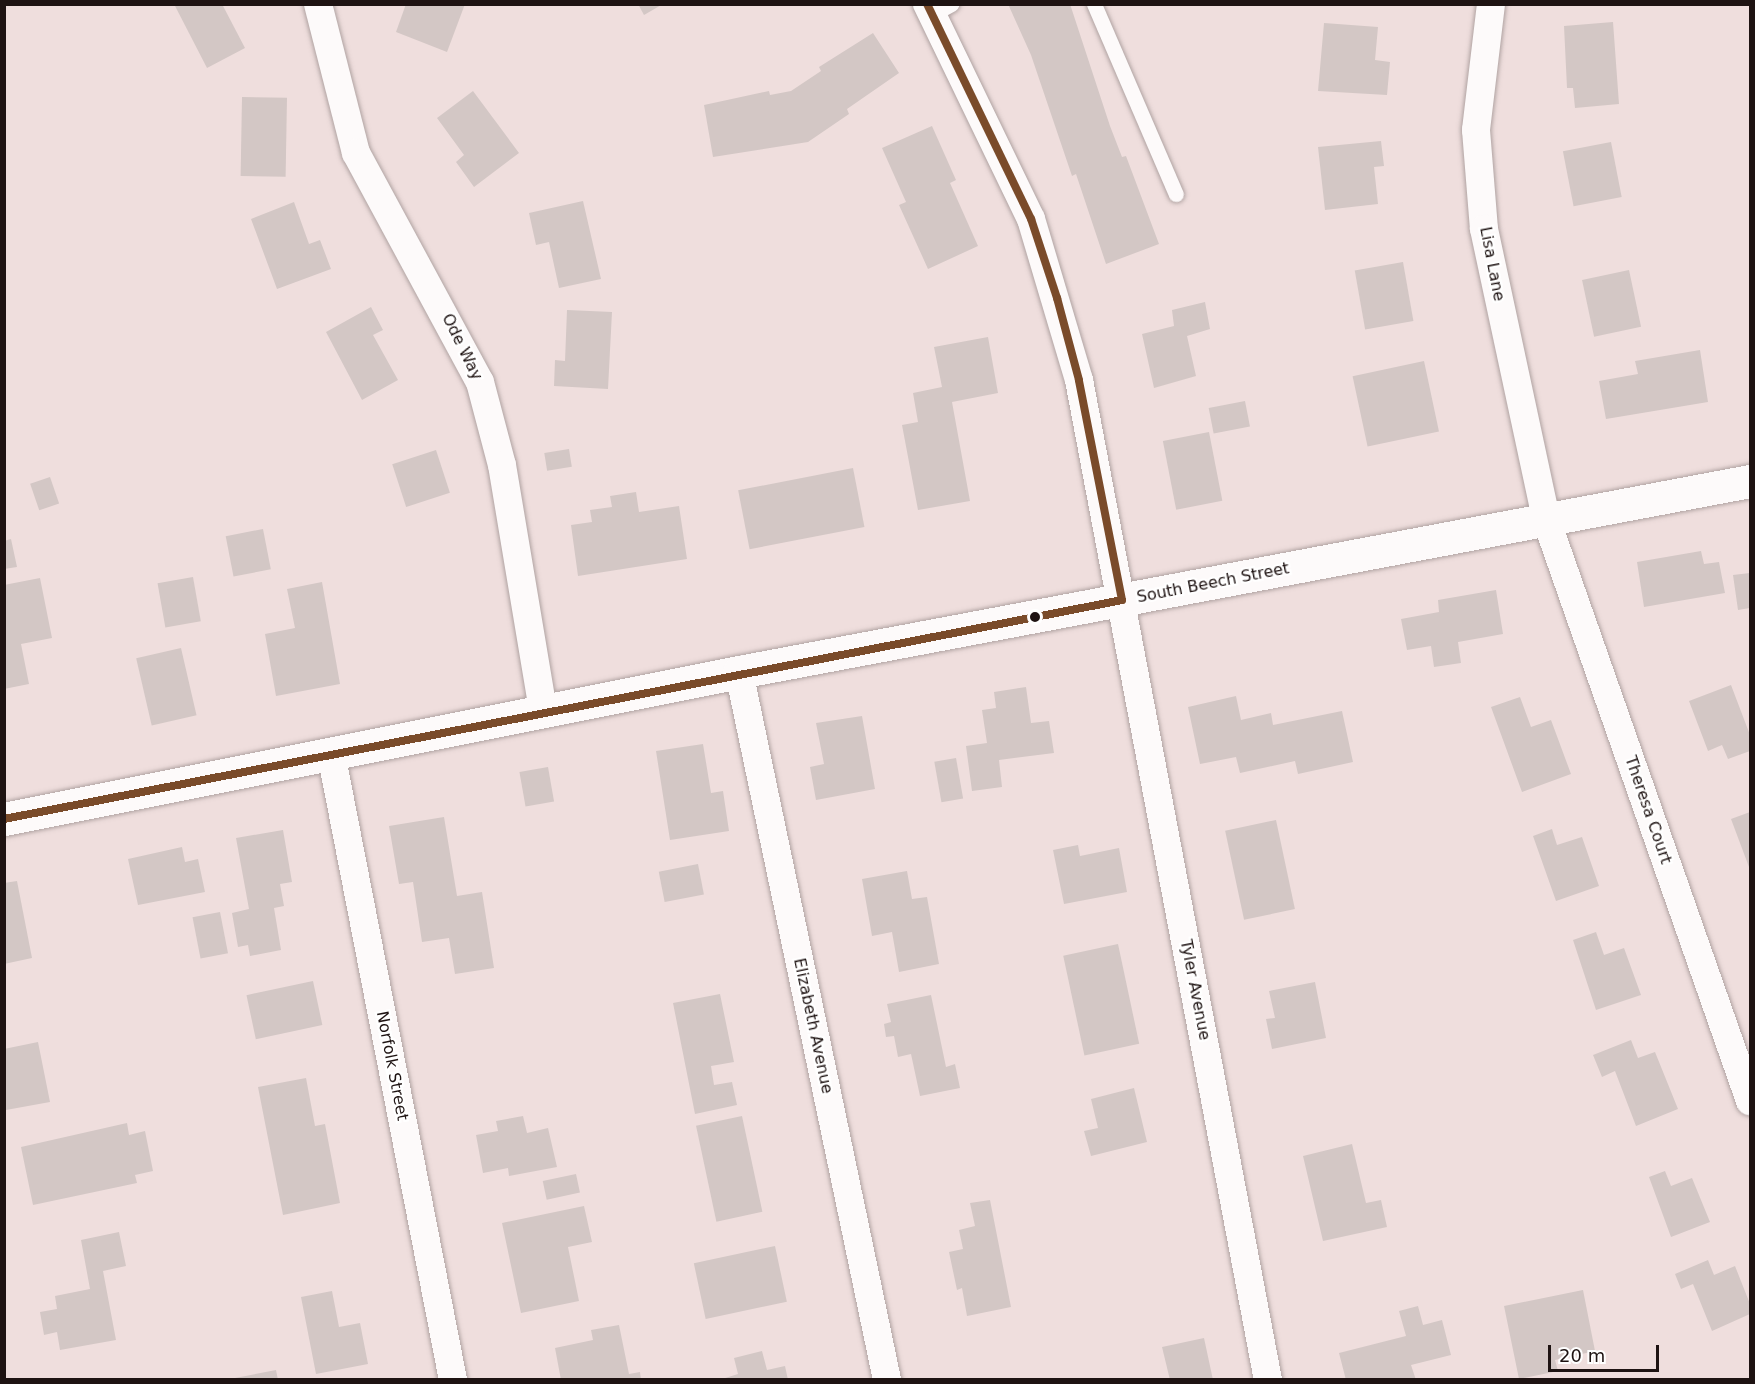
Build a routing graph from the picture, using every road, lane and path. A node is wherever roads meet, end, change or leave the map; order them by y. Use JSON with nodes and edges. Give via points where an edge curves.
{"nodes":[{"id":1,"x":318,"y":4,"type":"edge"},
{"id":2,"x":1094,"y":4,"type":"edge"},
{"id":3,"x":1491,"y":4,"type":"edge"},
{"id":4,"x":937,"y":8,"type":"edge"},
{"id":5,"x":1176,"y":194,"type":"dead end"},
{"id":6,"x":1750,"y":481,"type":"edge"},
{"id":7,"x":1546,"y":519,"type":"junction"},
{"id":8,"x":1122,"y":600,"type":"junction"},
{"id":9,"x":739,"y":672,"type":"junction"},
{"id":10,"x":543,"y":711,"type":"junction"},
{"id":11,"x":331,"y":753,"type":"junction"},
{"id":12,"x":4,"y":819,"type":"edge"},
{"id":13,"x":1750,"y":1101,"type":"edge"},
{"id":14,"x":453,"y":1380,"type":"edge"},
{"id":15,"x":887,"y":1380,"type":"edge"},
{"id":16,"x":1268,"y":1380,"type":"edge"}],
"edges":[{"from":1,"to":10,"type":"street","name":"Ode Way","via":[[356,153],[480,382],[502,465]]},
{"from":2,"to":5,"type":"lane"},
{"from":3,"to":7,"type":"street","name":"Lisa Lane","via":[[1476,130],[1484,229]]},
{"from":4,"to":8,"type":"street","name":"Tyler Avenue","via":[[1031,219],[1057,298],[1079,380]]},
{"from":6,"to":7,"type":"street","name":"South Beech Street"},
{"from":7,"to":8,"type":"street","name":"South Beech Street"},
{"from":7,"to":13,"type":"street","name":"Theresa Court"},
{"from":8,"to":9,"type":"street","name":"South Beech Street"},
{"from":8,"to":16,"type":"street","name":"Tyler Avenue"},
{"from":9,"to":10,"type":"street","name":"South Beech Street"},
{"from":9,"to":15,"type":"street","name":"Elizabeth Avenue"},
{"from":10,"to":11,"type":"street","name":"South Beech Street"},
{"from":11,"to":12,"type":"street","name":"South Beech Street"},
{"from":11,"to":14,"type":"street","name":"Norfolk Street"}]}
